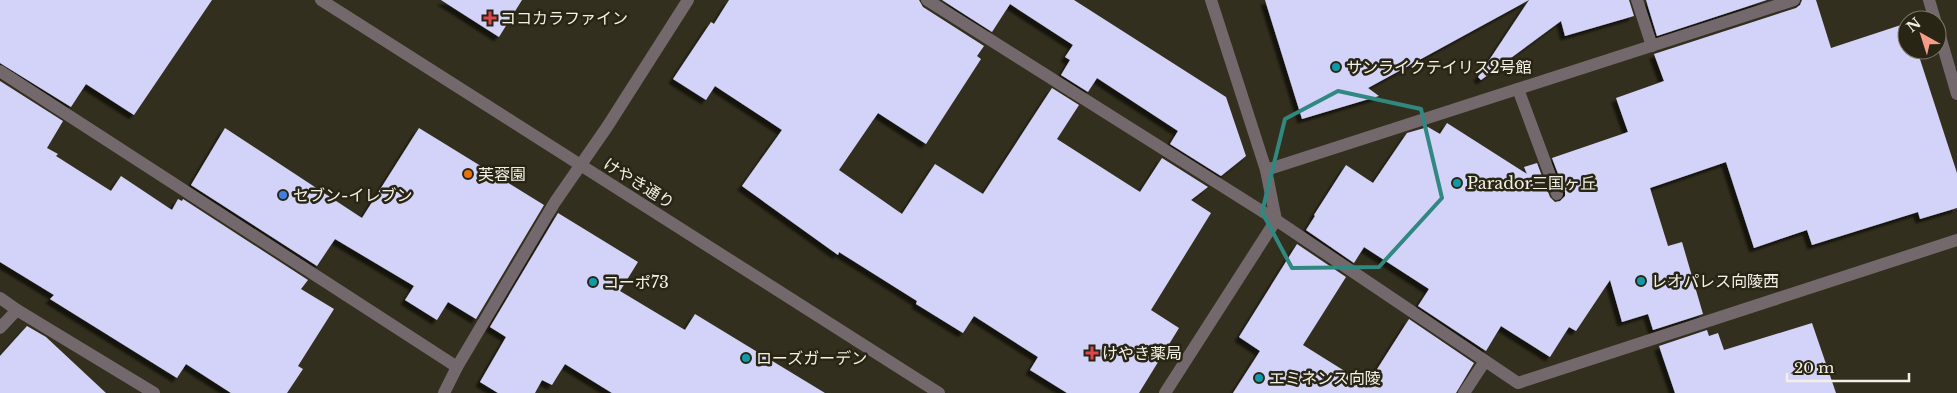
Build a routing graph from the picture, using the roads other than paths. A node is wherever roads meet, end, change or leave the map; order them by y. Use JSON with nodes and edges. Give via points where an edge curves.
{"nodes":[{"id":1,"x":322,"y":0,"type":"edge"},
{"id":2,"x":688,"y":0,"type":"edge"},
{"id":3,"x":927,"y":0,"type":"edge"},
{"id":4,"x":1211,"y":0,"type":"edge"},
{"id":5,"x":1637,"y":0,"type":"edge"},
{"id":6,"x":1794,"y":0,"type":"edge"},
{"id":7,"x":1652,"y":46,"type":"junction"},
{"id":8,"x":1947,"y":60,"type":"edge"},
{"id":9,"x":0,"y":71,"type":"edge"},
{"id":10,"x":1518,"y":89,"type":"junction"},
{"id":11,"x":1957,"y":94,"type":"edge"},
{"id":12,"x":580,"y":165,"type":"junction"},
{"id":13,"x":1266,"y":170,"type":"junction"},
{"id":14,"x":1557,"y":194,"type":"dead end"},
{"id":15,"x":1276,"y":220,"type":"junction"},
{"id":16,"x":1957,"y":240,"type":"edge"},
{"id":17,"x":0,"y":298,"type":"edge"},
{"id":18,"x":17,"y":310,"type":"junction"},
{"id":19,"x":0,"y":328,"type":"edge"},
{"id":20,"x":1485,"y":361,"type":"junction"},
{"id":21,"x":457,"y":367,"type":"junction"},
{"id":22,"x":154,"y":393,"type":"edge"},
{"id":23,"x":444,"y":393,"type":"edge"},
{"id":24,"x":939,"y":393,"type":"edge"},
{"id":25,"x":1166,"y":393,"type":"edge"},
{"id":26,"x":1464,"y":393,"type":"edge"}],
"edges":[{"from":1,"to":12,"type":"street","name":"けやき通り"},
{"from":2,"to":12,"type":"street"},
{"from":3,"to":15,"type":"street"},
{"from":4,"to":13,"type":"street"},
{"from":5,"to":7,"type":"street"},
{"from":6,"to":7,"type":"street"},
{"from":7,"to":10,"type":"street"},
{"from":8,"to":11,"type":"street"},
{"from":9,"to":21,"type":"street"},
{"from":10,"to":13,"type":"street"},
{"from":10,"to":14,"type":"street"},
{"from":12,"to":21,"type":"street"},
{"from":12,"to":24,"type":"street","name":"けやき通り"},
{"from":13,"to":15,"type":"street"},
{"from":15,"to":20,"type":"street"},
{"from":15,"to":25,"type":"street"},
{"from":16,"to":20,"type":"street","via":[[1518,383]]},
{"from":17,"to":18,"type":"street"},
{"from":18,"to":19,"type":"street"},
{"from":18,"to":22,"type":"street"},
{"from":20,"to":26,"type":"street"},
{"from":21,"to":23,"type":"street"}]}
